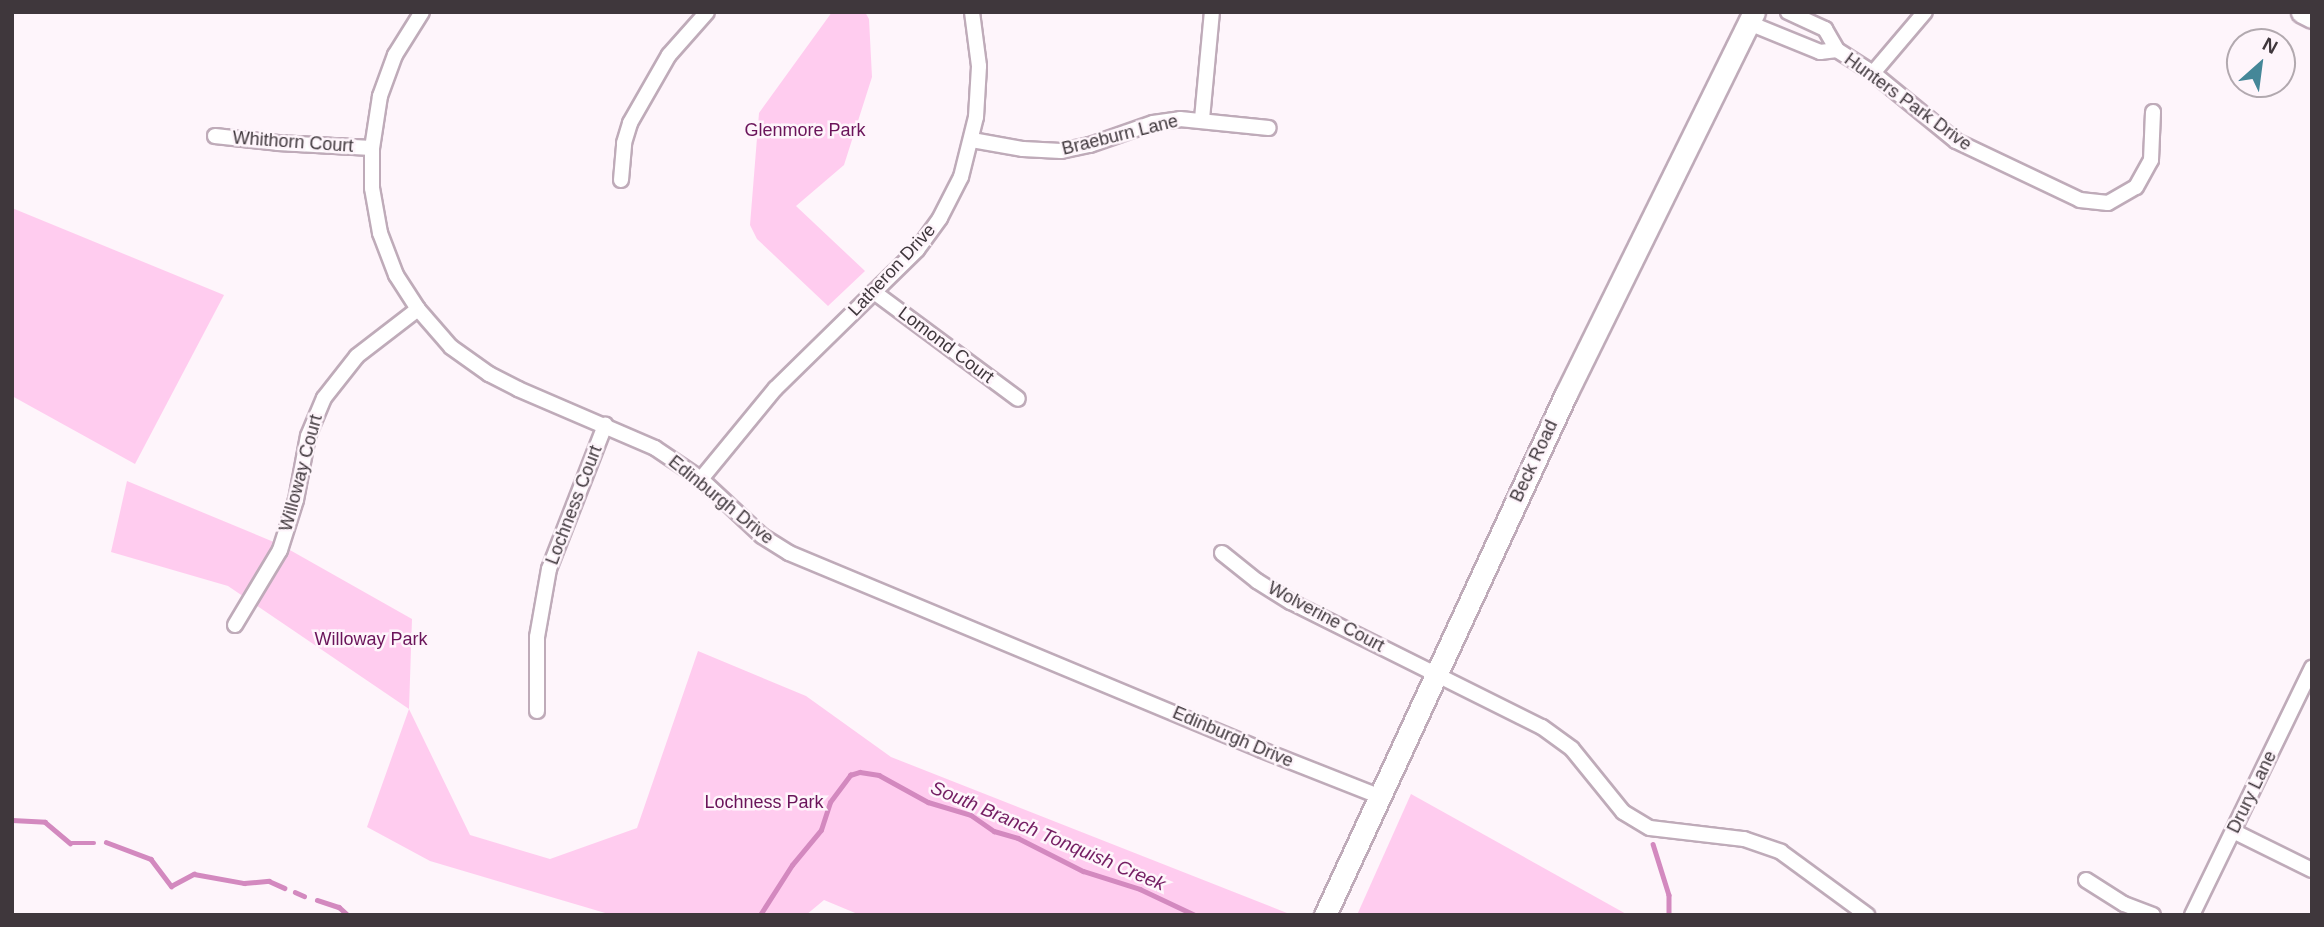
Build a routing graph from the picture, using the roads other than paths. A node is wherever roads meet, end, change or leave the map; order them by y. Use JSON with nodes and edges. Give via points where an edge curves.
{"nodes":[{"id":1,"x":422,"y":12,"type":"edge"},
{"id":2,"x":707,"y":12,"type":"edge"},
{"id":3,"x":972,"y":12,"type":"edge"},
{"id":4,"x":1212,"y":12,"type":"edge"},
{"id":5,"x":1788,"y":12,"type":"edge"},
{"id":6,"x":1925,"y":12,"type":"edge"},
{"id":7,"x":2302,"y":12,"type":"edge"},
{"id":8,"x":2312,"y":16,"type":"edge"},
{"id":9,"x":1751,"y":18,"type":"edge"},
{"id":10,"x":1837,"y":51,"type":"junction"},
{"id":11,"x":1873,"y":73,"type":"junction"},
{"id":12,"x":2153,"y":112,"type":"dead end"},
{"id":13,"x":1202,"y":118,"type":"junction"},
{"id":14,"x":1269,"y":128,"type":"dead end"},
{"id":15,"x":215,"y":136,"type":"dead end"},
{"id":16,"x":972,"y":140,"type":"junction"},
{"id":17,"x":372,"y":148,"type":"junction"},
{"id":18,"x":621,"y":180,"type":"dead end"},
{"id":19,"x":874,"y":292,"type":"junction"},
{"id":20,"x":418,"y":310,"type":"junction"},
{"id":21,"x":1018,"y":399,"type":"dead end"},
{"id":22,"x":605,"y":425,"type":"junction"},
{"id":23,"x":701,"y":479,"type":"junction"},
{"id":24,"x":1222,"y":553,"type":"dead end"},
{"id":25,"x":235,"y":625,"type":"dead end"},
{"id":26,"x":2312,"y":668,"type":"edge"},
{"id":27,"x":1434,"y":673,"type":"junction"},
{"id":28,"x":537,"y":711,"type":"dead end"},
{"id":29,"x":1378,"y":796,"type":"junction"},
{"id":30,"x":2234,"y":831,"type":"junction"},
{"id":31,"x":2312,"y":870,"type":"edge"},
{"id":32,"x":2086,"y":880,"type":"dead end"},
{"id":33,"x":1325,"y":915,"type":"edge"},
{"id":34,"x":1867,"y":915,"type":"edge"},
{"id":35,"x":2153,"y":915,"type":"edge"},
{"id":36,"x":2192,"y":915,"type":"edge"}],
"edges":[{"from":1,"to":17,"type":"street","name":"Edinburgh Drive","via":[[385,78]]},
{"from":2,"to":18,"type":"street","via":[[659,68],[629,123]]},
{"from":3,"to":16,"type":"street","name":"Latheron Drive","via":[[979,78]]},
{"from":4,"to":13,"type":"street"},
{"from":5,"to":10,"type":"street","name":"Hunters Park Drive","via":[[1825,29]]},
{"from":6,"to":11,"type":"street"},
{"from":7,"to":8,"type":"main road"},
{"from":9,"to":10,"type":"street","name":"Hunters Park Drive","via":[[1820,52]]},
{"from":9,"to":27,"type":"main road","name":"Beck Road"},
{"from":10,"to":11,"type":"street","name":"Hunters Park Drive"},
{"from":11,"to":12,"type":"street","name":"Hunters Park Drive","via":[[1956,141],[2088,202],[2119,200],[2136,187],[2151,160]]},
{"from":13,"to":14,"type":"street","name":"Braeburn Lane"},
{"from":13,"to":16,"type":"street","name":"Braeburn Lane","via":[[1153,123],[1061,150]]},
{"from":15,"to":17,"type":"street","name":"Whithorn Court"},
{"from":16,"to":19,"type":"street","name":"Latheron Drive","via":[[961,177],[940,218],[917,250]]},
{"from":17,"to":20,"type":"street","name":"Edinburgh Drive","via":[[372,188],[380,233],[396,275]]},
{"from":19,"to":21,"type":"street","name":"Lomond Court"},
{"from":19,"to":23,"type":"street","name":"Latheron Drive","via":[[775,389]]},
{"from":20,"to":22,"type":"street","name":"Edinburgh Drive","via":[[452,347],[489,374]]},
{"from":20,"to":25,"type":"street","name":"Willoway Court","via":[[357,356],[324,398],[308,436],[292,517],[280,550]]},
{"from":22,"to":23,"type":"street","name":"Edinburgh Drive","via":[[655,448]]},
{"from":22,"to":28,"type":"street","name":"Lochness Court","via":[[549,569],[537,637]]},
{"from":23,"to":29,"type":"street","name":"Edinburgh Drive","via":[[762,536],[789,553]]},
{"from":24,"to":27,"type":"street","name":"Wolverine Court","via":[[1291,601]]},
{"from":26,"to":30,"type":"street","name":"Drury Lane"},
{"from":27,"to":29,"type":"main road","name":"Beck Road"},
{"from":27,"to":34,"type":"street","name":"Wolverine Court","via":[[1542,727],[1572,749],[1623,812],[1650,828],[1744,839],[1781,852]]},
{"from":29,"to":33,"type":"main road","name":"Beck Road"},
{"from":30,"to":31,"type":"street"},
{"from":30,"to":36,"type":"street","name":"Drury Lane"},
{"from":32,"to":35,"type":"street","via":[[2124,904]]}]}
